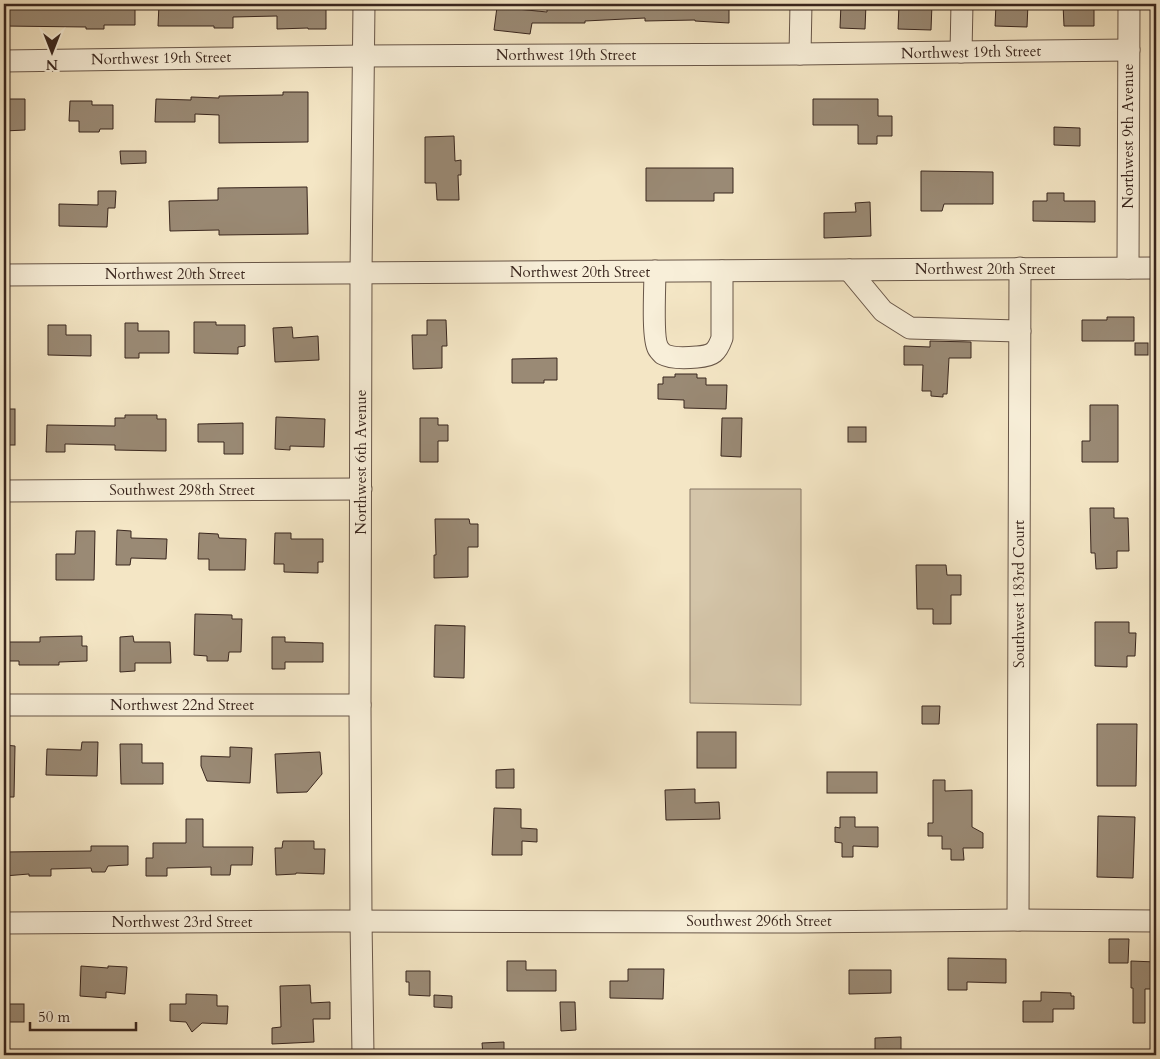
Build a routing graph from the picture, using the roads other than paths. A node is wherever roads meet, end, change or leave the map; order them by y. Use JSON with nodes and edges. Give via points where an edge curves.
{"nodes":[{"id":1,"x":364,"y":4,"type":"edge"},
{"id":2,"x":801,"y":4,"type":"edge"},
{"id":3,"x":962,"y":4,"type":"edge"},
{"id":4,"x":1128,"y":4,"type":"edge"},
{"id":5,"x":1129,"y":50,"type":"junction"},
{"id":6,"x":961,"y":52,"type":"junction"},
{"id":7,"x":800,"y":54,"type":"junction"},
{"id":8,"x":364,"y":56,"type":"junction"},
{"id":9,"x":4,"y":61,"type":"edge"},
{"id":10,"x":1020,"y":268,"type":"junction"},
{"id":11,"x":1128,"y":268,"type":"junction"},
{"id":12,"x":1156,"y":268,"type":"edge"},
{"id":13,"x":722,"y":270,"type":"junction"},
{"id":14,"x":849,"y":270,"type":"junction"},
{"id":15,"x":656,"y":271,"type":"junction"},
{"id":16,"x":361,"y":273,"type":"junction"},
{"id":17,"x":4,"y":275,"type":"edge"},
{"id":18,"x":1020,"y":331,"type":"junction"},
{"id":19,"x":361,"y":489,"type":"junction"},
{"id":20,"x":4,"y":492,"type":"edge"},
{"id":21,"x":4,"y":705,"type":"edge"},
{"id":22,"x":360,"y":705,"type":"junction"},
{"id":23,"x":1018,"y":920,"type":"junction"},
{"id":24,"x":361,"y":921,"type":"junction"},
{"id":25,"x":1156,"y":921,"type":"edge"},
{"id":26,"x":4,"y":923,"type":"edge"},
{"id":27,"x":364,"y":1055,"type":"edge"}],
"edges":[{"from":1,"to":8,"type":"street","name":"Northwest 6th Avenue"},
{"from":2,"to":7,"type":"street"},
{"from":3,"to":6,"type":"street"},
{"from":4,"to":5,"type":"street","name":"Northwest 9th Avenue"},
{"from":5,"to":6,"type":"street","name":"Northwest 19th Street"},
{"from":5,"to":11,"type":"street","name":"Northwest 9th Avenue"},
{"from":6,"to":7,"type":"street","name":"Northwest 19th Street"},
{"from":7,"to":8,"type":"street","name":"Northwest 19th Street"},
{"from":8,"to":9,"type":"street","name":"Northwest 19th Street"},
{"from":8,"to":16,"type":"street","name":"Northwest 6th Avenue"},
{"from":10,"to":11,"type":"street","name":"Northwest 20th Street"},
{"from":10,"to":14,"type":"street","name":"Northwest 20th Street"},
{"from":10,"to":18,"type":"street","name":"Southwest 183rd Court"},
{"from":11,"to":12,"type":"street","name":"Northwest 20th Street"},
{"from":13,"to":14,"type":"street","name":"Northwest 20th Street"},
{"from":13,"to":15,"type":"street","name":"Northwest 20th Street"},
{"from":13,"to":15,"type":"street","via":[[722,338],[719,348],[713,354],[685,358],[664,354],[658,348]]},
{"from":14,"to":18,"type":"street","via":[[882,311],[910,328]]},
{"from":15,"to":16,"type":"street","name":"Northwest 20th Street"},
{"from":16,"to":17,"type":"street","name":"Northwest 20th Street"},
{"from":16,"to":19,"type":"street","name":"Northwest 6th Avenue"},
{"from":18,"to":23,"type":"street","name":"Southwest 183rd Court"},
{"from":19,"to":20,"type":"street","name":"Southwest 298th Street"},
{"from":19,"to":22,"type":"street","name":"Northwest 6th Avenue"},
{"from":21,"to":22,"type":"street","name":"Northwest 22nd Street"},
{"from":22,"to":24,"type":"street","name":"Northwest 6th Avenue"},
{"from":23,"to":24,"type":"street","name":"Southwest 296th Street"},
{"from":23,"to":25,"type":"street","name":"Southwest 296th Street"},
{"from":24,"to":26,"type":"street","name":"Northwest 23rd Street"},
{"from":24,"to":27,"type":"street","name":"Northwest 6th Avenue"}]}
